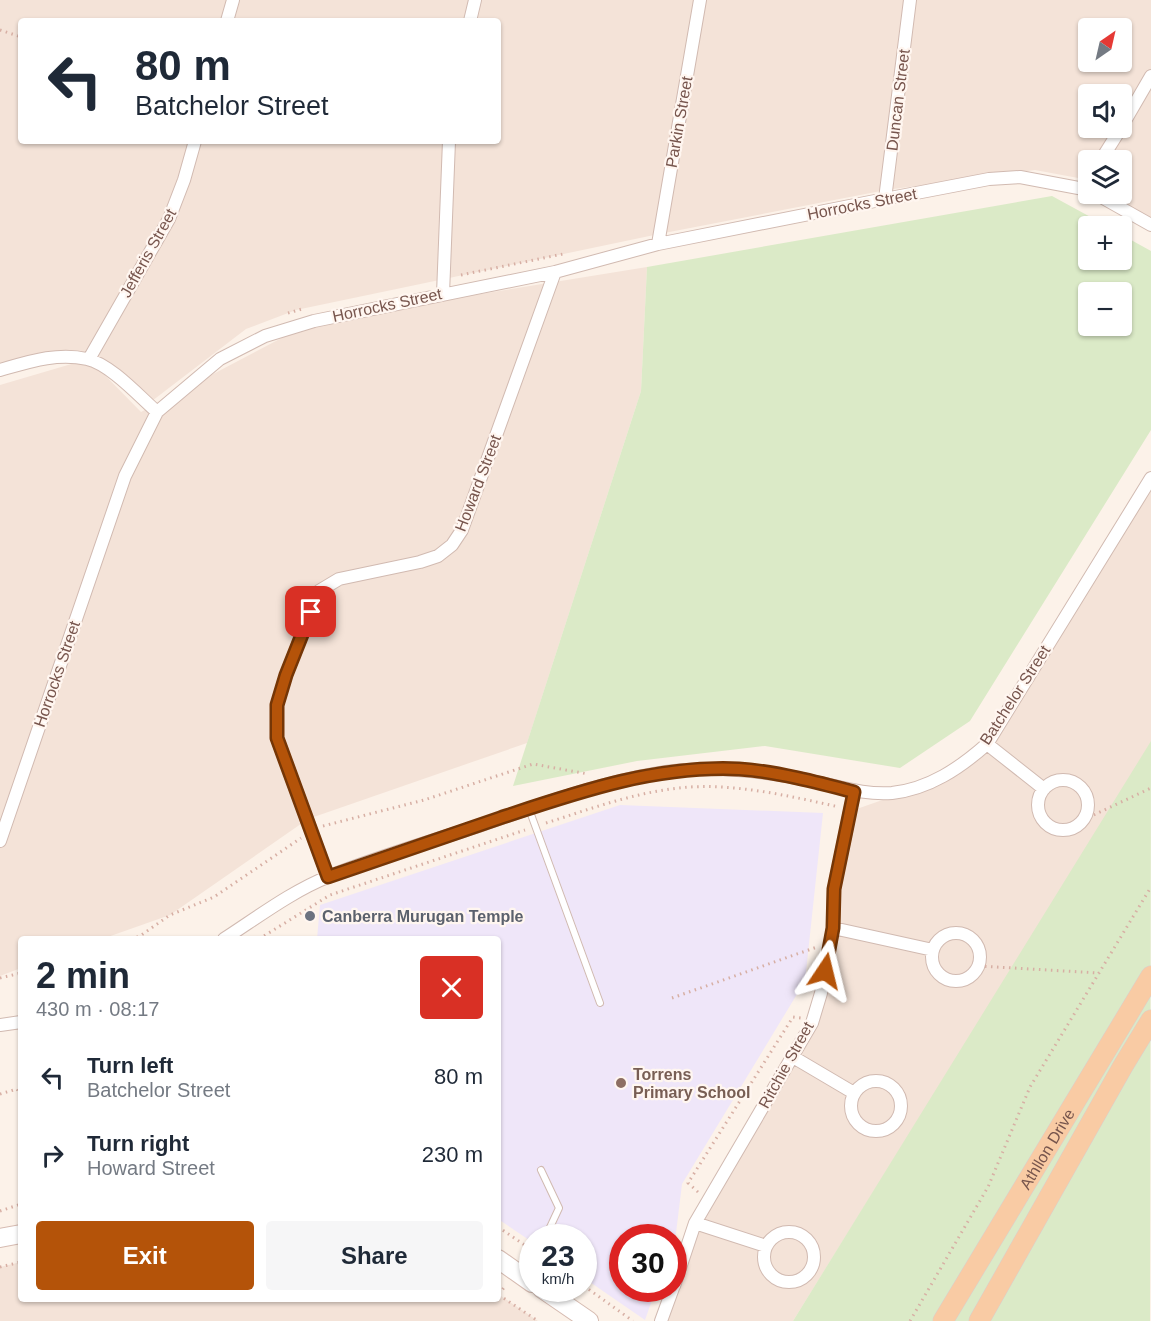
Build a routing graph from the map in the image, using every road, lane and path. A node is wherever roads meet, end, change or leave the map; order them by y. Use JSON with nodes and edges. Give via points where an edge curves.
{"nodes":[{"id":1,"x":233,"y":0,"type":"edge"},
{"id":2,"x":476,"y":0,"type":"edge"},
{"id":3,"x":700,"y":0,"type":"edge"},
{"id":4,"x":910,"y":0,"type":"edge"},
{"id":5,"x":228,"y":18,"type":"edge"},
{"id":6,"x":471,"y":18,"type":"edge"},
{"id":7,"x":0,"y":30,"type":"edge"},
{"id":8,"x":18,"y":36,"type":"edge"},
{"id":9,"x":1151,"y":76,"type":"edge"},
{"id":10,"x":1132,"y":108,"type":"edge"},
{"id":11,"x":194,"y":144,"type":"edge"},
{"id":12,"x":449,"y":144,"type":"edge"},
{"id":13,"x":1078,"y":186,"type":"edge"},
{"id":14,"x":885,"y":199,"type":"junction"},
{"id":15,"x":1116,"y":204,"type":"edge"},
{"id":16,"x":1151,"y":225,"type":"edge"},
{"id":17,"x":658,"y":244,"type":"junction"},
{"id":18,"x":571,"y":252,"type":"dead end"},
{"id":19,"x":555,"y":272,"type":"junction"},
{"id":20,"x":444,"y":279,"type":"junction"},
{"id":21,"x":443,"y":294,"type":"junction"},
{"id":22,"x":307,"y":308,"type":"dead end"},
{"id":23,"x":286,"y":314,"type":"dead end"},
{"id":24,"x":89,"y":359,"type":"junction"},
{"id":25,"x":0,"y":370,"type":"edge"},
{"id":26,"x":157,"y":412,"type":"junction"},
{"id":27,"x":1151,"y":478,"type":"edge"},
{"id":28,"x":987,"y":744,"type":"junction"},
{"id":29,"x":1151,"y":788,"type":"edge"},
{"id":30,"x":1044,"y":789,"type":"junction"},
{"id":31,"x":854,"y":792,"type":"junction"},
{"id":32,"x":579,"y":793,"type":"junction"},
{"id":33,"x":528,"y":809,"type":"junction"},
{"id":34,"x":584,"y":810,"type":"junction"},
{"id":35,"x":839,"y":814,"type":"dead end"},
{"id":36,"x":1083,"y":820,"type":"junction"},
{"id":37,"x":536,"y":826,"type":"junction"},
{"id":38,"x":313,"y":831,"type":"junction"},
{"id":39,"x":0,"y":841,"type":"edge"},
{"id":40,"x":328,"y":877,"type":"junction"},
{"id":41,"x":1151,"y":886,"type":"edge"},
{"id":42,"x":833,"y":928,"type":"junction"},
{"id":43,"x":140,"y":936,"type":"edge"},
{"id":44,"x":230,"y":936,"type":"edge"},
{"id":45,"x":265,"y":936,"type":"edge"},
{"id":46,"x":933,"y":950,"type":"junction"},
{"id":47,"x":816,"y":957,"type":"dead end"},
{"id":48,"x":979,"y":966,"type":"junction"},
{"id":49,"x":18,"y":974,"type":"edge"},
{"id":50,"x":1099,"y":974,"type":"junction"},
{"id":51,"x":1151,"y":976,"type":"edge"},
{"id":52,"x":0,"y":978,"type":"edge"},
{"id":53,"x":672,"y":998,"type":"dead end"},
{"id":54,"x":600,"y":1003,"type":"dead end"},
{"id":55,"x":804,"y":1018,"type":"dead end"},
{"id":56,"x":1151,"y":1020,"type":"edge"},
{"id":57,"x":18,"y":1022,"type":"edge"},
{"id":58,"x":0,"y":1025,"type":"edge"},
{"id":59,"x":793,"y":1057,"type":"junction"},
{"id":60,"x":18,"y":1091,"type":"edge"},
{"id":61,"x":854,"y":1093,"type":"junction"},
{"id":62,"x":0,"y":1094,"type":"edge"},
{"id":63,"x":542,"y":1170,"type":"dead end"},
{"id":64,"x":695,"y":1202,"type":"dead end"},
{"id":65,"x":18,"y":1205,"type":"edge"},
{"id":66,"x":0,"y":1210,"type":"edge"},
{"id":67,"x":695,"y":1223,"type":"junction"},
{"id":68,"x":552,"y":1224,"type":"edge"},
{"id":69,"x":501,"y":1229,"type":"edge"},
{"id":70,"x":18,"y":1235,"type":"edge"},
{"id":71,"x":0,"y":1238,"type":"edge"},
{"id":72,"x":519,"y":1241,"type":"edge"},
{"id":73,"x":687,"y":1246,"type":"edge"},
{"id":74,"x":766,"y":1246,"type":"junction"},
{"id":75,"x":501,"y":1261,"type":"edge"},
{"id":76,"x":18,"y":1263,"type":"edge"},
{"id":77,"x":0,"y":1267,"type":"edge"},
{"id":78,"x":519,"y":1270,"type":"edge"},
{"id":79,"x":597,"y":1295,"type":"edge"},
{"id":80,"x":501,"y":1296,"type":"edge"},
{"id":81,"x":561,"y":1302,"type":"edge"},
{"id":82,"x":668,"y":1302,"type":"edge"},
{"id":83,"x":580,"y":1319,"type":"edge"},
{"id":84,"x":538,"y":1321,"type":"edge"},
{"id":85,"x":633,"y":1321,"type":"edge"},
{"id":86,"x":661,"y":1321,"type":"edge"},
{"id":87,"x":910,"y":1321,"type":"edge"},
{"id":88,"x":943,"y":1321,"type":"edge"},
{"id":89,"x":979,"y":1321,"type":"edge"}],
"edges":[{"from":1,"to":5,"type":"street"},
{"from":2,"to":6,"type":"street"},
{"from":3,"to":17,"type":"street","name":"Parkin Street"},
{"from":4,"to":14,"type":"street","name":"Duncan Street"},
{"from":7,"to":8,"type":"path"},
{"from":9,"to":10,"type":"street"},
{"from":11,"to":24,"type":"street","name":"Jefferis Street","via":[[169,219]]},
{"from":12,"to":20,"type":"street"},
{"from":13,"to":14,"type":"street","name":"Horrocks Street","via":[[1020,177],[989,179]]},
{"from":14,"to":17,"type":"street","name":"Horrocks Street"},
{"from":15,"to":16,"type":"street","name":"Horrocks Street"},
{"from":17,"to":19,"type":"street","name":"Horrocks Street"},
{"from":18,"to":20,"type":"path"},
{"from":19,"to":21,"type":"street","name":"Horrocks Street"},
{"from":19,"to":38,"type":"street","name":"Howard Street","via":[[462,530],[452,545],[438,556],[339,579],[319,591],[277,705],[277,738]]},
{"from":20,"to":21,"type":"street"},
{"from":21,"to":26,"type":"street","name":"Horrocks Street","via":[[314,321],[265,336],[220,359]]},
{"from":22,"to":23,"type":"path"},
{"from":24,"to":25,"type":"street","via":[[61,356]]},
{"from":24,"to":26,"type":"street","via":[[110,371]]},
{"from":26,"to":39,"type":"street","name":"Horrocks Street","via":[[125,476]]},
{"from":27,"to":28,"type":"street","name":"Batchelor Street"},
{"from":28,"to":30,"type":"street"},
{"from":28,"to":31,"type":"street","name":"Batchelor Street","via":[[964,764],[931,783],[892,793]]},
{"from":29,"to":36,"type":"path"},
{"from":30,"to":36,"type":"street","via":[[1058,780],[1075,783],[1087,795],[1089,804]]},
{"from":30,"to":36,"type":"street","via":[[1038,804],[1048,825],[1070,829]]},
{"from":31,"to":32,"type":"street","name":"Batchelor Street","via":[[740,769],[656,773]]},
{"from":31,"to":42,"type":"street","name":"Ritchie Street","via":[[834,889]]},
{"from":32,"to":33,"type":"street","name":"Batchelor Street"},
{"from":32,"to":34,"type":"path"},
{"from":32,"to":38,"type":"path","via":[[576,783],[596,776],[533,764]]},
{"from":33,"to":37,"type":"lane"},
{"from":33,"to":40,"type":"street","name":"Batchelor Street"},
{"from":34,"to":35,"type":"path","via":[[681,788],[734,788],[839,807]]},
{"from":34,"to":37,"type":"path"},
{"from":37,"to":45,"type":"path","via":[[330,895]]},
{"from":37,"to":54,"type":"lane"},
{"from":38,"to":40,"type":"street","name":"Howard Street"},
{"from":38,"to":43,"type":"path","via":[[214,897],[170,915]]},
{"from":40,"to":44,"type":"street","name":"Batchelor Street"},
{"from":41,"to":50,"type":"path"},
{"from":42,"to":46,"type":"street"},
{"from":42,"to":59,"type":"street","name":"Ritchie Street","via":[[812,1023]]},
{"from":46,"to":48,"type":"street","via":[[933,966],[944,979],[961,982],[969,979]]},
{"from":46,"to":48,"type":"street","via":[[942,937],[964,934],[977,944]]},
{"from":47,"to":53,"type":"path","via":[[818,947]]},
{"from":48,"to":50,"type":"path"},
{"from":49,"to":52,"type":"path"},
{"from":50,"to":87,"type":"path","via":[[1030,1087],[988,1187]]},
{"from":51,"to":88,"type":"main road","name":"Athllon Drive"},
{"from":55,"to":64,"type":"path","via":[[793,1017],[688,1183],[698,1192]]},
{"from":56,"to":89,"type":"main road","name":"Athllon Drive"},
{"from":57,"to":58,"type":"street"},
{"from":59,"to":61,"type":"street"},
{"from":59,"to":67,"type":"street","name":"Ritchie Street"},
{"from":60,"to":62,"type":"path"},
{"from":61,"to":61,"type":"street","via":[[866,1082],[889,1084],[902,1104],[897,1120],[883,1131],[866,1130],[850,1110]]},
{"from":63,"to":68,"type":"lane","via":[[559,1208]]},
{"from":65,"to":66,"type":"path"},
{"from":67,"to":73,"type":"street","name":"Ritchie Street"},
{"from":67,"to":74,"type":"street"},
{"from":69,"to":72,"type":"path"},
{"from":70,"to":71,"type":"main road"},
{"from":74,"to":74,"type":"street","via":[[778,1234],[803,1236],[813,1250],[812,1267],[801,1279],[778,1280],[764,1262]]},
{"from":75,"to":78,"type":"main road"},
{"from":76,"to":77,"type":"path"},
{"from":79,"to":85,"type":"path"},
{"from":80,"to":84,"type":"path"},
{"from":81,"to":83,"type":"main road"},
{"from":82,"to":86,"type":"street","name":"Ritchie Street"}]}
